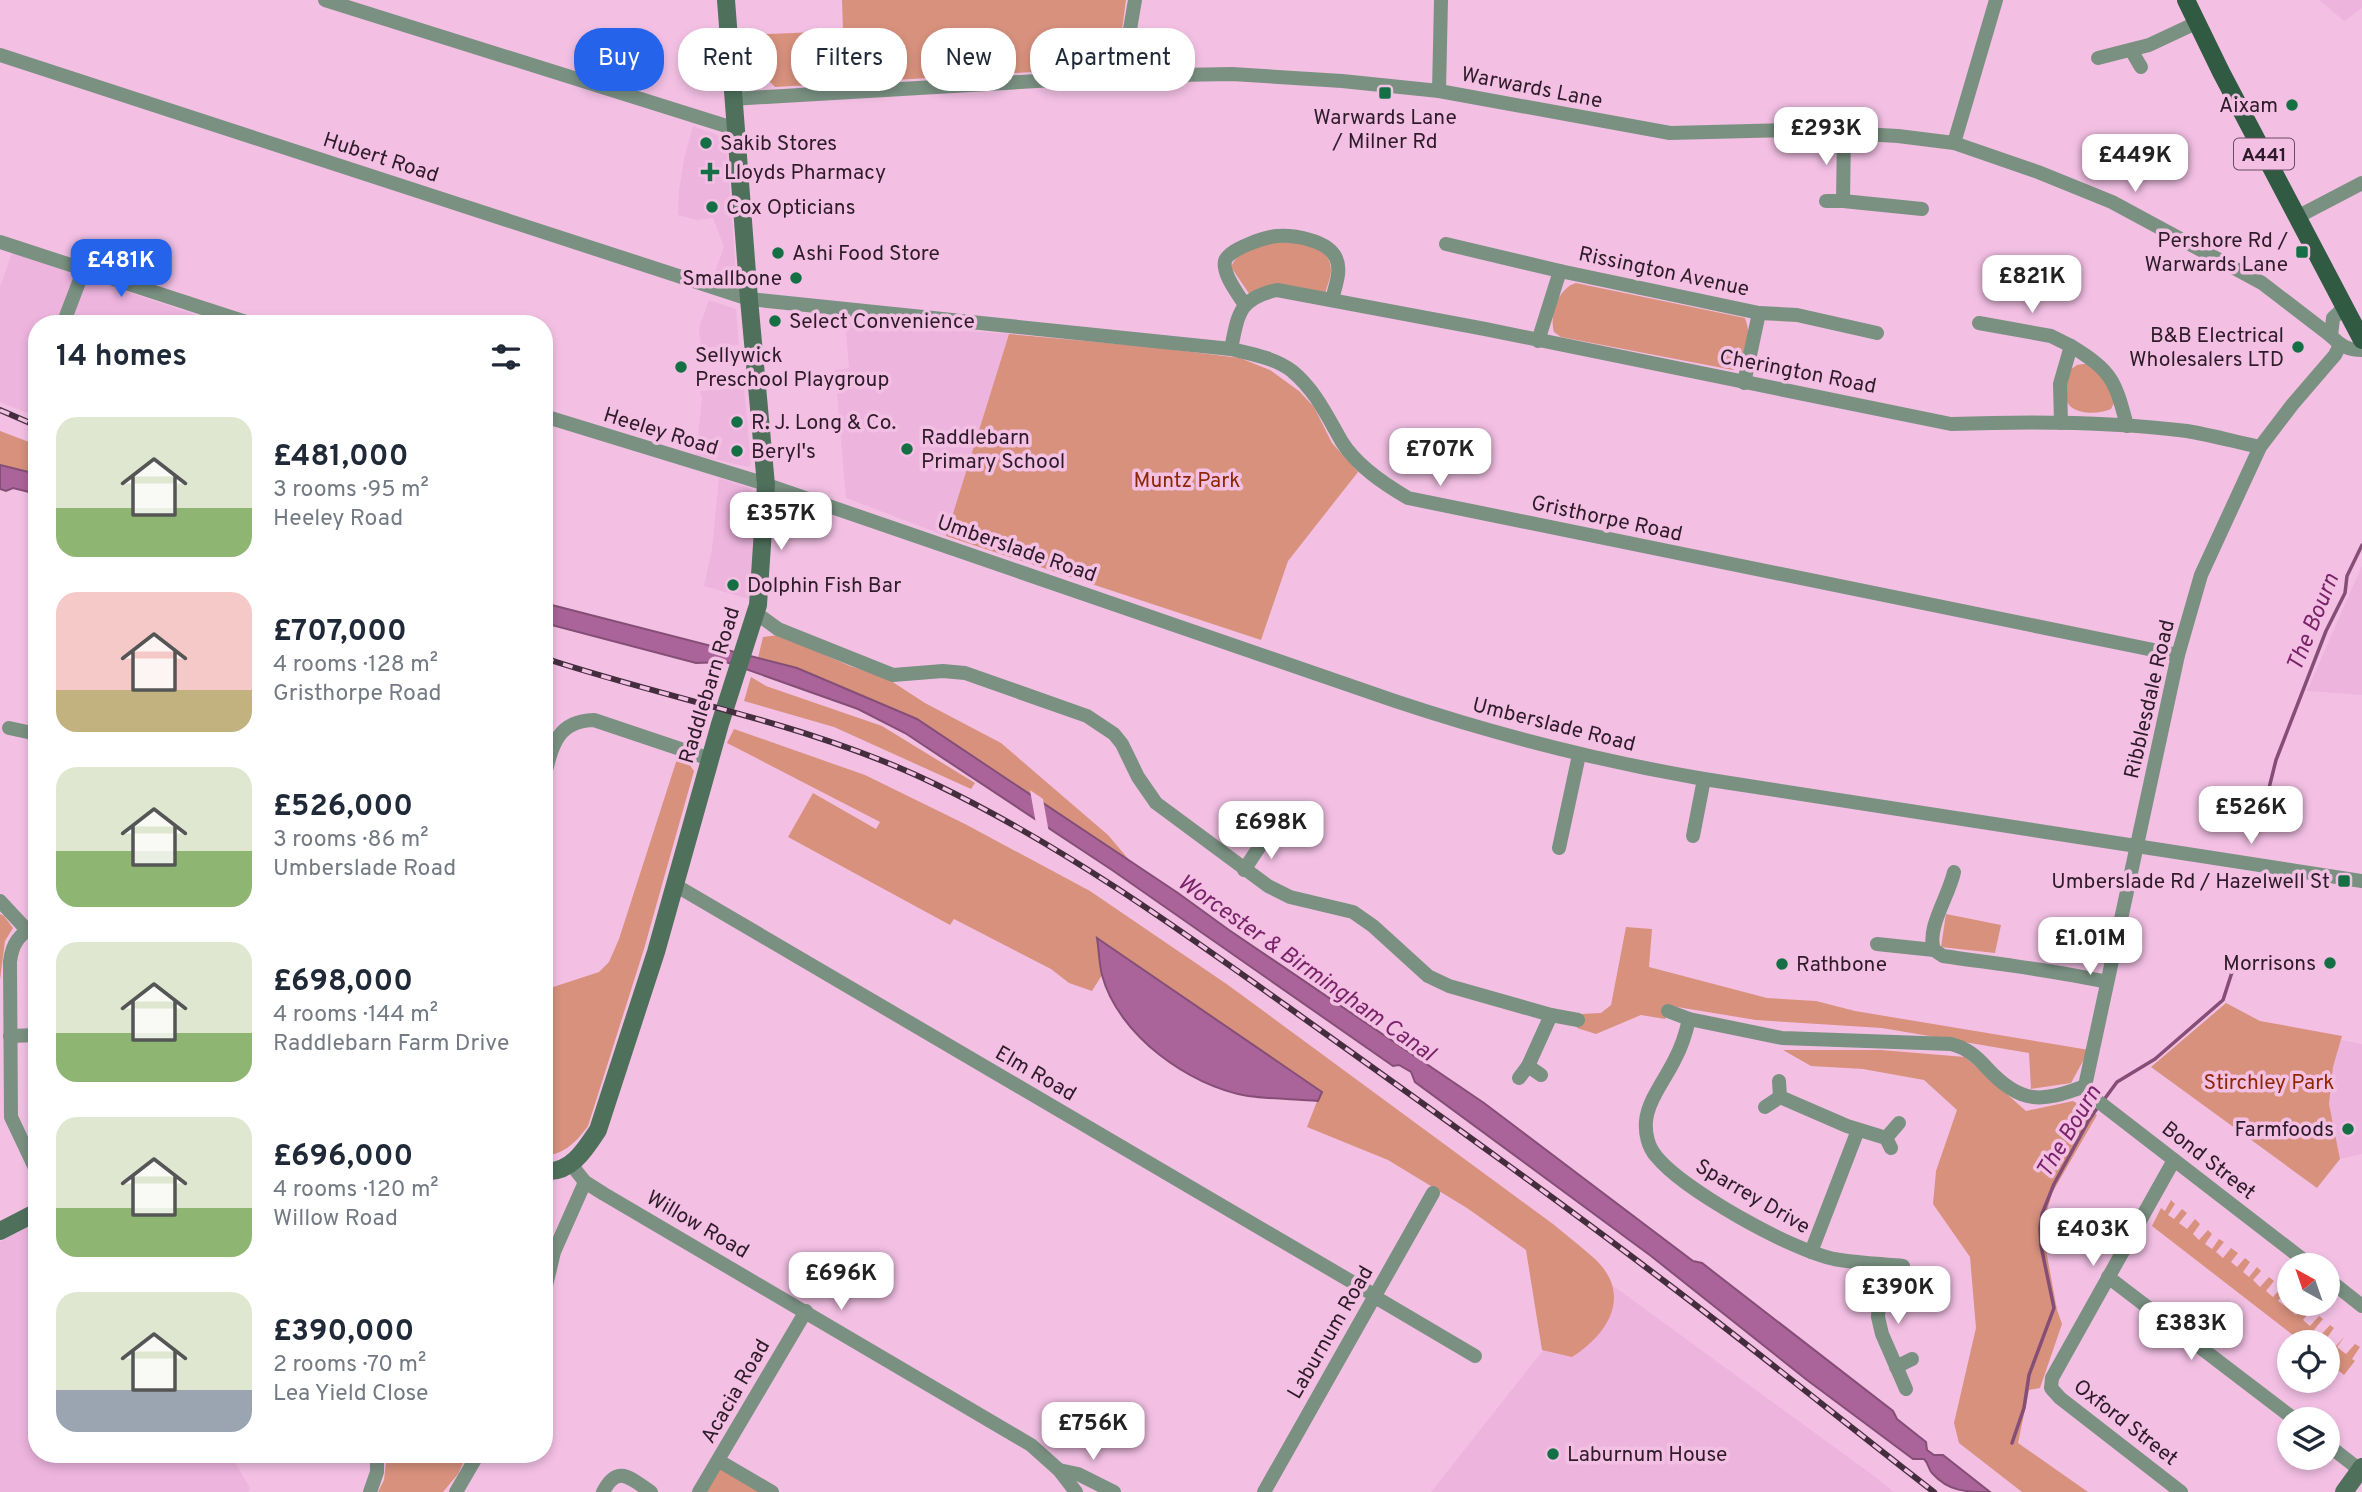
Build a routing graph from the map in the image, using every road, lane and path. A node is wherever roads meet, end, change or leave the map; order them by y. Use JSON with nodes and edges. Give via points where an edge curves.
{"nodes":[{"id":1,"x":324,"y":0,"type":"edge"},
{"id":2,"x":726,"y":0,"type":"edge"},
{"id":3,"x":1135,"y":0,"type":"edge"},
{"id":4,"x":1441,"y":0,"type":"edge"},
{"id":5,"x":1996,"y":0,"type":"edge"},
{"id":6,"x":2186,"y":0,"type":"edge"},
{"id":7,"x":2196,"y":23,"type":"junction"},
{"id":8,"x":1130,"y":28,"type":"edge"},
{"id":9,"x":2131,"y":50,"type":"junction"},
{"id":10,"x":0,"y":55,"type":"edge"},
{"id":11,"x":2098,"y":58,"type":"dead end"},
{"id":12,"x":2141,"y":66,"type":"dead end"},
{"id":13,"x":1195,"y":75,"type":"edge"},
{"id":14,"x":1030,"y":81,"type":"edge"},
{"id":15,"x":1438,"y":91,"type":"junction"},
{"id":16,"x":733,"y":99,"type":"junction"},
{"id":17,"x":736,"y":130,"type":"junction"},
{"id":18,"x":1844,"y":133,"type":"junction"},
{"id":19,"x":1954,"y":143,"type":"junction"},
{"id":20,"x":2362,"y":183,"type":"edge"},
{"id":21,"x":1826,"y":201,"type":"dead end"},
{"id":22,"x":1843,"y":201,"type":"junction"},
{"id":23,"x":1922,"y":209,"type":"dead end"},
{"id":24,"x":2297,"y":217,"type":"junction"},
{"id":25,"x":0,"y":242,"type":"edge"},
{"id":26,"x":1446,"y":244,"type":"dead end"},
{"id":27,"x":84,"y":269,"type":"junction"},
{"id":28,"x":1560,"y":271,"type":"junction"},
{"id":29,"x":749,"y":299,"type":"junction"},
{"id":30,"x":1332,"y":300,"type":"junction"},
{"id":31,"x":2287,"y":301,"type":"junction"},
{"id":32,"x":1245,"y":305,"type":"junction"},
{"id":33,"x":1759,"y":313,"type":"junction"},
{"id":34,"x":2339,"y":313,"type":"junction"},
{"id":35,"x":66,"y":315,"type":"edge"},
{"id":36,"x":225,"y":315,"type":"edge"},
{"id":37,"x":1979,"y":323,"type":"dead end"},
{"id":38,"x":1877,"y":333,"type":"dead end"},
{"id":39,"x":1538,"y":341,"type":"junction"},
{"id":40,"x":2071,"y":346,"type":"junction"},
{"id":41,"x":2347,"y":346,"type":"edge"},
{"id":42,"x":1231,"y":349,"type":"junction"},
{"id":43,"x":1744,"y":383,"type":"junction"},
{"id":44,"x":553,"y":419,"type":"edge"},
{"id":45,"x":2061,"y":423,"type":"junction"},
{"id":46,"x":2127,"y":426,"type":"junction"},
{"id":47,"x":2260,"y":447,"type":"junction"},
{"id":48,"x":766,"y":485,"type":"junction"},
{"id":49,"x":756,"y":613,"type":"junction"},
{"id":50,"x":2178,"y":655,"type":"junction"},
{"id":51,"x":9,"y":728,"type":"dead end"},
{"id":52,"x":28,"y":732,"type":"edge"},
{"id":53,"x":553,"y":743,"type":"edge"},
{"id":54,"x":1579,"y":755,"type":"junction"},
{"id":55,"x":710,"y":759,"type":"junction"},
{"id":56,"x":1704,"y":779,"type":"junction"},
{"id":57,"x":1268,"y":830,"type":"dead end"},
{"id":58,"x":1693,"y":836,"type":"dead end"},
{"id":59,"x":2137,"y":846,"type":"junction"},
{"id":60,"x":1559,"y":848,"type":"dead end"},
{"id":61,"x":1244,"y":870,"type":"junction"},
{"id":62,"x":1954,"y":872,"type":"dead end"},
{"id":63,"x":2362,"y":881,"type":"edge"},
{"id":64,"x":675,"y":885,"type":"junction"},
{"id":65,"x":0,"y":901,"type":"edge"},
{"id":66,"x":28,"y":925,"type":"edge"},
{"id":67,"x":28,"y":931,"type":"edge"},
{"id":68,"x":1877,"y":944,"type":"dead end"},
{"id":69,"x":1934,"y":950,"type":"junction"},
{"id":70,"x":2107,"y":982,"type":"junction"},
{"id":71,"x":1668,"y":1011,"type":"dead end"},
{"id":72,"x":1551,"y":1015,"type":"junction"},
{"id":73,"x":1689,"y":1019,"type":"junction"},
{"id":74,"x":1578,"y":1020,"type":"dead end"},
{"id":75,"x":28,"y":1035,"type":"edge"},
{"id":76,"x":10,"y":1036,"type":"junction"},
{"id":77,"x":1541,"y":1075,"type":"dead end"},
{"id":78,"x":1779,"y":1080,"type":"dead end"},
{"id":79,"x":2088,"y":1091,"type":"junction"},
{"id":80,"x":1780,"y":1097,"type":"junction"},
{"id":81,"x":1765,"y":1107,"type":"dead end"},
{"id":82,"x":5,"y":1119,"type":"edge"},
{"id":83,"x":1899,"y":1123,"type":"dead end"},
{"id":84,"x":1858,"y":1130,"type":"junction"},
{"id":85,"x":28,"y":1157,"type":"edge"},
{"id":86,"x":2174,"y":1160,"type":"junction"},
{"id":87,"x":570,"y":1163,"type":"junction"},
{"id":88,"x":553,"y":1172,"type":"edge"},
{"id":89,"x":585,"y":1182,"type":"junction"},
{"id":90,"x":1433,"y":1193,"type":"dead end"},
{"id":91,"x":28,"y":1217,"type":"edge"},
{"id":92,"x":0,"y":1231,"type":"edge"},
{"id":93,"x":1811,"y":1252,"type":"junction"},
{"id":94,"x":2294,"y":1253,"type":"edge"},
{"id":95,"x":553,"y":1256,"type":"edge"},
{"id":96,"x":1881,"y":1264,"type":"junction"},
{"id":97,"x":1903,"y":1266,"type":"dead end"},
{"id":98,"x":2108,"y":1277,"type":"junction"},
{"id":99,"x":2340,"y":1289,"type":"edge"},
{"id":100,"x":1375,"y":1296,"type":"junction"},
{"id":101,"x":2362,"y":1306,"type":"edge"},
{"id":102,"x":806,"y":1311,"type":"junction"},
{"id":103,"x":1475,"y":1356,"type":"dead end"},
{"id":104,"x":1912,"y":1359,"type":"dead end"},
{"id":105,"x":1896,"y":1367,"type":"junction"},
{"id":106,"x":1906,"y":1389,"type":"dead end"},
{"id":107,"x":2278,"y":1407,"type":"edge"},
{"id":108,"x":2340,"y":1453,"type":"edge"},
{"id":109,"x":719,"y":1461,"type":"junction"},
{"id":110,"x":377,"y":1463,"type":"edge"},
{"id":111,"x":473,"y":1463,"type":"edge"},
{"id":112,"x":2361,"y":1469,"type":"edge"},
{"id":113,"x":1059,"y":1470,"type":"junction"},
{"id":114,"x":598,"y":1491,"type":"edge"},
{"id":115,"x":370,"y":1492,"type":"edge"},
{"id":116,"x":456,"y":1492,"type":"edge"},
{"id":117,"x":652,"y":1492,"type":"edge"},
{"id":118,"x":699,"y":1492,"type":"edge"},
{"id":119,"x":772,"y":1492,"type":"edge"},
{"id":120,"x":1076,"y":1492,"type":"edge"},
{"id":121,"x":1114,"y":1492,"type":"edge"},
{"id":122,"x":1264,"y":1492,"type":"edge"},
{"id":123,"x":2181,"y":1492,"type":"edge"},
{"id":124,"x":2344,"y":1492,"type":"edge"}],
"edges":[{"from":1,"to":17,"type":"street"},
{"from":2,"to":16,"type":"street","name":"Raddlebarn Road"},
{"from":3,"to":8,"type":"street"},
{"from":4,"to":15,"type":"street"},
{"from":5,"to":19,"type":"street"},
{"from":6,"to":7,"type":"main road","number":"A441"},
{"from":7,"to":9,"type":"street"},
{"from":7,"to":24,"type":"main road","number":"A441"},
{"from":9,"to":11,"type":"street"},
{"from":9,"to":12,"type":"street"},
{"from":10,"to":29,"type":"street","name":"Hubert Road"},
{"from":13,"to":15,"type":"street","name":"Warwards Lane","via":[[1342,81]]},
{"from":14,"to":16,"type":"street","name":"Warwards Lane"},
{"from":15,"to":18,"type":"street","name":"Warwards Lane","via":[[1670,133]]},
{"from":16,"to":17,"type":"street","name":"Raddlebarn Road"},
{"from":17,"to":29,"type":"street","name":"Raddlebarn Road"},
{"from":18,"to":19,"type":"street","name":"Warwards Lane"},
{"from":18,"to":22,"type":"street"},
{"from":19,"to":31,"type":"street","name":"Warwards Lane","via":[[2112,202],[2242,271]]},
{"from":20,"to":24,"type":"street"},
{"from":21,"to":22,"type":"street"},
{"from":22,"to":23,"type":"street"},
{"from":24,"to":34,"type":"main road","number":"A441"},
{"from":25,"to":27,"type":"street"},
{"from":26,"to":28,"type":"street","name":"Rissington Avenue"},
{"from":27,"to":35,"type":"street"},
{"from":27,"to":36,"type":"street"},
{"from":28,"to":33,"type":"street","name":"Rissington Avenue"},
{"from":28,"to":39,"type":"street","name":"Rissington Avenue"},
{"from":29,"to":42,"type":"street","name":"Gristhorpe Road"},
{"from":29,"to":48,"type":"street","name":"Raddlebarn Road"},
{"from":30,"to":32,"type":"street","name":"Cherington Road","via":[[1277,290],[1257,295]]},
{"from":30,"to":32,"type":"street","via":[[1339,272],[1329,248],[1304,238],[1277,236],[1238,248],[1224,263]]},
{"from":30,"to":39,"type":"street","name":"Cherington Road"},
{"from":31,"to":34,"type":"street","name":"Warwards Lane","via":[[2314,314]]},
{"from":31,"to":41,"type":"street","name":"Warwards Lane"},
{"from":32,"to":42,"type":"street","via":[[1237,318]]},
{"from":33,"to":38,"type":"street","name":"Rissington Avenue","via":[[1797,315]]},
{"from":33,"to":43,"type":"street","name":"Rissington Avenue"},
{"from":34,"to":41,"type":"main road","number":"A441"},
{"from":34,"to":41,"type":"street"},
{"from":37,"to":40,"type":"street","via":[[2051,336]]},
{"from":39,"to":43,"type":"street","name":"Cherington Road"},
{"from":40,"to":45,"type":"street","via":[[2060,384]]},
{"from":40,"to":46,"type":"street","via":[[2104,369],[2117,388]]},
{"from":41,"to":47,"type":"street","name":"Ribblesdale Road"},
{"from":42,"to":50,"type":"street","name":"Gristhorpe Road","via":[[1266,357],[1291,370],[1322,403],[1352,454],[1380,481],[1408,498]]},
{"from":43,"to":45,"type":"street","name":"Cherington Road","via":[[1951,424]]},
{"from":44,"to":48,"type":"street","name":"Heeley Road"},
{"from":45,"to":46,"type":"street","name":"Cherington Road"},
{"from":46,"to":47,"type":"street","name":"Cherington Road","via":[[2189,432]]},
{"from":47,"to":50,"type":"street","name":"Ribblesdale Road","via":[[2201,575]]},
{"from":48,"to":49,"type":"street","name":"Raddlebarn Road"},
{"from":48,"to":54,"type":"street","name":"Umberslade Road","via":[[1443,716]]},
{"from":49,"to":55,"type":"street","name":"Raddlebarn Road"},
{"from":49,"to":61,"type":"street","via":[[778,629],[893,675],[965,673],[1087,716],[1122,744],[1156,803]]},
{"from":50,"to":59,"type":"street","name":"Ribblesdale Road"},
{"from":51,"to":52,"type":"street"},
{"from":53,"to":55,"type":"street","via":[[559,734],[582,721],[594,720]]},
{"from":54,"to":56,"type":"street","name":"Umberslade Road"},
{"from":54,"to":60,"type":"street"},
{"from":55,"to":64,"type":"street","name":"Raddlebarn Road"},
{"from":56,"to":58,"type":"street"},
{"from":56,"to":59,"type":"street","name":"Umberslade Road"},
{"from":57,"to":61,"type":"street"},
{"from":59,"to":63,"type":"street","name":"Umberslade Road"},
{"from":59,"to":70,"type":"street","name":"Ribblesdale Road"},
{"from":61,"to":72,"type":"street","via":[[1290,897],[1353,912],[1428,976],[1449,986]]},
{"from":62,"to":69,"type":"street","via":[[1934,922]]},
{"from":64,"to":87,"type":"street","name":"Raddlebarn Road","via":[[598,1130],[583,1154]]},
{"from":64,"to":100,"type":"street","name":"Elm Road"},
{"from":65,"to":66,"type":"street"},
{"from":67,"to":76,"type":"street","via":[[12,949]]},
{"from":68,"to":69,"type":"street"},
{"from":69,"to":70,"type":"street","via":[[1943,956],[2055,970]]},
{"from":70,"to":79,"type":"street","name":"Ribblesdale Road"},
{"from":71,"to":73,"type":"street"},
{"from":72,"to":74,"type":"street"},
{"from":72,"to":77,"type":"street","via":[[1523,1072]]},
{"from":73,"to":79,"type":"street","via":[[1782,1038],[1951,1044],[1966,1047],[2007,1087],[2025,1096],[2043,1099]]},
{"from":73,"to":93,"type":"street","name":"Sparrey Drive","via":[[1677,1056],[1648,1110],[1647,1139],[1654,1154],[1700,1193]]},
{"from":75,"to":76,"type":"street"},
{"from":76,"to":82,"type":"street"},
{"from":78,"to":80,"type":"street"},
{"from":79,"to":86,"type":"street","name":"Bond Street"},
{"from":80,"to":81,"type":"street"},
{"from":80,"to":84,"type":"street"},
{"from":82,"to":85,"type":"street"},
{"from":83,"to":84,"type":"street","via":[[1889,1143]]},
{"from":84,"to":93,"type":"street"},
{"from":86,"to":94,"type":"street","name":"Bond Street"},
{"from":86,"to":98,"type":"street","name":"Oxford Street"},
{"from":87,"to":88,"type":"street"},
{"from":87,"to":89,"type":"street","name":"Willow Road"},
{"from":89,"to":95,"type":"street"},
{"from":89,"to":102,"type":"street","name":"Willow Road"},
{"from":90,"to":100,"type":"street","name":"Laburnum Road"},
{"from":91,"to":92,"type":"street"},
{"from":93,"to":96,"type":"street","name":"Sparrey Drive"},
{"from":96,"to":97,"type":"street","name":"Sparrey Drive"},
{"from":96,"to":105,"type":"street","via":[[1878,1317]]},
{"from":98,"to":107,"type":"street"},
{"from":98,"to":123,"type":"street","name":"Oxford Street","via":[[2052,1378],[2051,1388]]},
{"from":99,"to":101,"type":"street"},
{"from":100,"to":103,"type":"street","name":"Elm Road"},
{"from":100,"to":122,"type":"street","name":"Laburnum Road"},
{"from":102,"to":109,"type":"street","name":"Acacia Road"},
{"from":102,"to":113,"type":"street","name":"Willow Road","via":[[1031,1446]]},
{"from":104,"to":105,"type":"street"},
{"from":105,"to":106,"type":"street"},
{"from":108,"to":112,"type":"street"},
{"from":109,"to":118,"type":"street","name":"Acacia Road"},
{"from":109,"to":119,"type":"street"},
{"from":110,"to":115,"type":"street"},
{"from":111,"to":116,"type":"street"},
{"from":112,"to":124,"type":"street"},
{"from":113,"to":120,"type":"street","name":"Willow Road"},
{"from":113,"to":121,"type":"street","name":"Willow Road"},
{"from":114,"to":117,"type":"street","via":[[624,1475]]}]}
